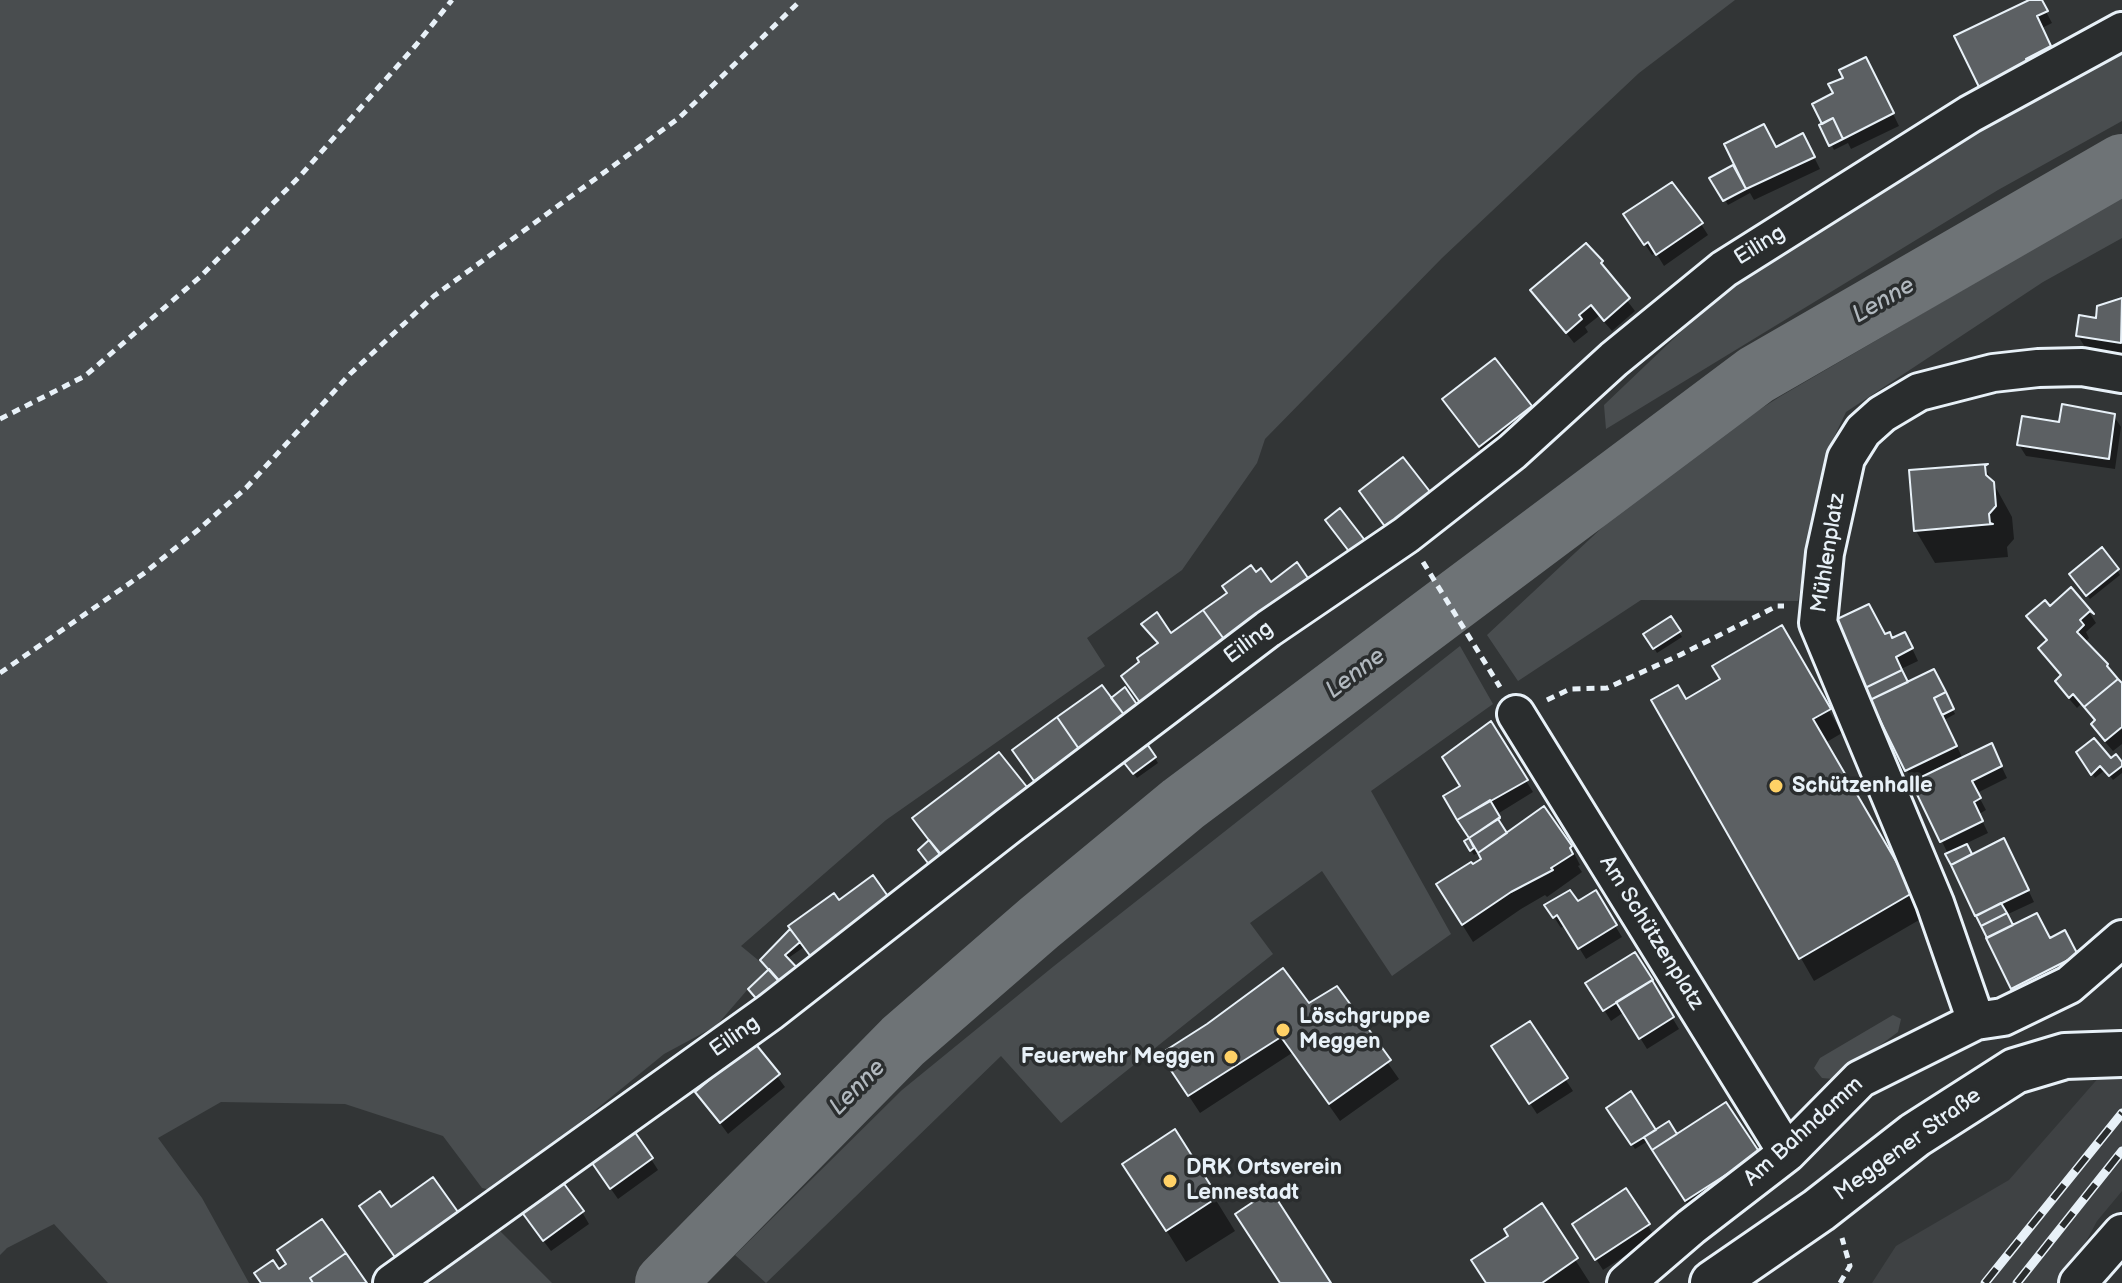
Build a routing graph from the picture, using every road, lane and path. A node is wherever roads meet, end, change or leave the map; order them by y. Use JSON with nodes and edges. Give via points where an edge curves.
{"nodes":[{"id":1,"x":452,"y":0,"type":"edge"},
{"id":2,"x":801,"y":0,"type":"edge"},
{"id":3,"x":2117,"y":33,"type":"edge"},
{"id":4,"x":2122,"y":374,"type":"edge"},
{"id":5,"x":0,"y":419,"type":"edge"},
{"id":6,"x":1421,"y":558,"type":"dead end"},
{"id":7,"x":1820,"y":607,"type":"junction"},
{"id":8,"x":0,"y":673,"type":"edge"},
{"id":9,"x":1516,"y":714,"type":"junction"},
{"id":10,"x":2122,"y":939,"type":"edge"},
{"id":11,"x":1976,"y":1021,"type":"junction"},
{"id":12,"x":2118,"y":1053,"type":"edge"},
{"id":13,"x":1787,"y":1153,"type":"junction"},
{"id":14,"x":2122,"y":1233,"type":"edge"},
{"id":15,"x":392,"y":1283,"type":"edge"},
{"id":16,"x":1626,"y":1283,"type":"edge"},
{"id":17,"x":1713,"y":1283,"type":"edge"},
{"id":18,"x":2078,"y":1283,"type":"edge"}],
"edges":[{"from":1,"to":5,"type":"path","via":[[301,175],[200,277],[85,376]]},
{"from":2,"to":8,"type":"path","via":[[679,118],[434,296],[198,530]]},
{"from":3,"to":15,"type":"street","name":"Eiling","via":[[1970,114],[1724,269],[1512,452],[1406,535],[1268,629],[770,1012]]},
{"from":4,"to":7,"type":"street","name":"Mühlenplatz","via":[[2082,367],[1993,373],[1919,392],[1882,414],[1846,458],[1825,553]]},
{"from":6,"to":9,"type":"path"},
{"from":7,"to":9,"type":"path","via":[[1777,606],[1607,688],[1570,689]]},
{"from":7,"to":11,"type":"street","name":"Mühlenplatz","via":[[1818,623],[1935,903]]},
{"from":9,"to":13,"type":"street","name":"Am Schützenplatz"},
{"from":10,"to":11,"type":"street","name":"Am Bahndamm","via":[[2069,985],[2003,1017]]},
{"from":11,"to":13,"type":"street","name":"Am Bahndamm","via":[[1860,1079]]},
{"from":12,"to":17,"type":"main road","name":"Meggener Straße","via":[[2065,1056],[2015,1071],[1915,1135]]},
{"from":13,"to":16,"type":"street","name":"Am Bahndamm"},
{"from":14,"to":18,"type":"street"}]}
